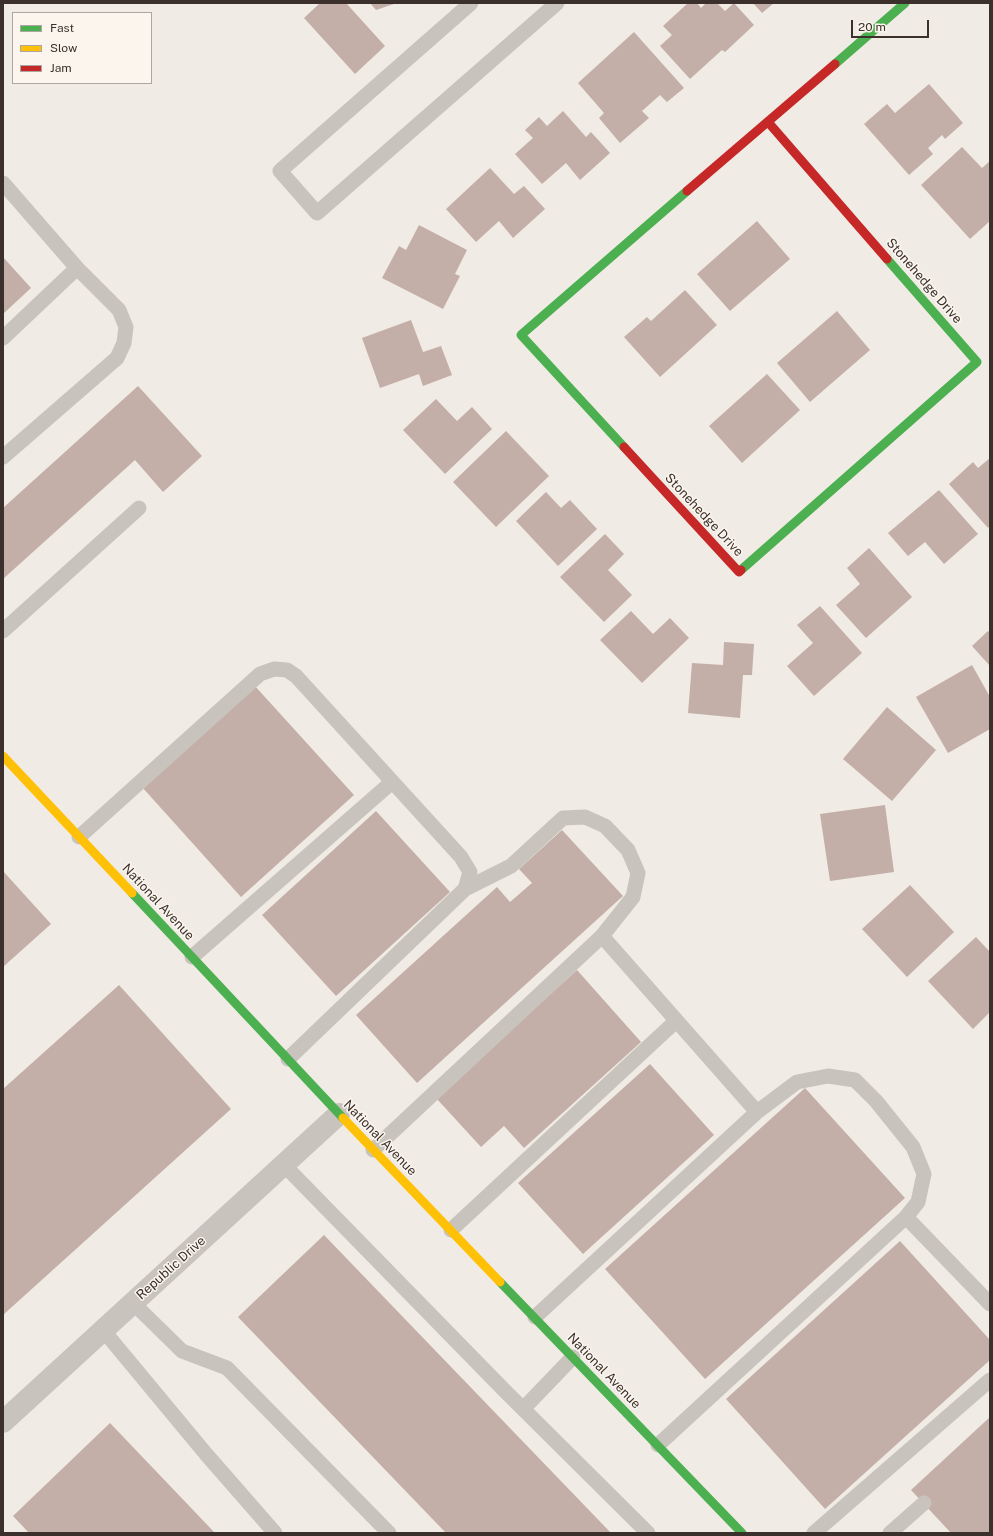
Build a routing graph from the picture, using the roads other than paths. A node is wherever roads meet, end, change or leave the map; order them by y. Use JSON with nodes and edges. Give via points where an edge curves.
{"nodes":[{"id":1,"x":471,"y":3,"type":"edge"},
{"id":2,"x":557,"y":3,"type":"edge"},
{"id":3,"x":905,"y":3,"type":"edge"},
{"id":4,"x":768,"y":122,"type":"junction"},
{"id":5,"x":3,"y":183,"type":"edge"},
{"id":6,"x":77,"y":268,"type":"junction"},
{"id":7,"x":3,"y":338,"type":"edge"},
{"id":8,"x":3,"y":457,"type":"edge"},
{"id":9,"x":139,"y":508,"type":"dead end"},
{"id":10,"x":3,"y":631,"type":"edge"},
{"id":11,"x":3,"y":756,"type":"edge"},
{"id":12,"x":392,"y":782,"type":"junction"},
{"id":13,"x":79,"y":837,"type":"junction"},
{"id":14,"x":465,"y":890,"type":"junction"},
{"id":15,"x":602,"y":936,"type":"junction"},
{"id":16,"x":192,"y":957,"type":"junction"},
{"id":17,"x":676,"y":1022,"type":"junction"},
{"id":18,"x":288,"y":1059,"type":"junction"},
{"id":19,"x":757,"y":1112,"type":"junction"},
{"id":20,"x":339,"y":1114,"type":"junction"},
{"id":21,"x":373,"y":1150,"type":"junction"},
{"id":22,"x":284,"y":1165,"type":"junction"},
{"id":23,"x":906,"y":1216,"type":"junction"},
{"id":24,"x":451,"y":1230,"type":"junction"},
{"id":25,"x":133,"y":1303,"type":"junction"},
{"id":26,"x":990,"y":1304,"type":"edge"},
{"id":27,"x":535,"y":1317,"type":"junction"},
{"id":28,"x":103,"y":1330,"type":"junction"},
{"id":29,"x":573,"y":1357,"type":"junction"},
{"id":30,"x":990,"y":1380,"type":"edge"},
{"id":31,"x":523,"y":1409,"type":"junction"},
{"id":32,"x":3,"y":1422,"type":"edge"},
{"id":33,"x":658,"y":1445,"type":"junction"},
{"id":34,"x":924,"y":1503,"type":"dead end"},
{"id":35,"x":275,"y":1533,"type":"edge"},
{"id":36,"x":388,"y":1533,"type":"edge"},
{"id":37,"x":648,"y":1533,"type":"edge"},
{"id":38,"x":742,"y":1533,"type":"edge"},
{"id":39,"x":814,"y":1533,"type":"edge"},
{"id":40,"x":890,"y":1533,"type":"edge"}],
"edges":[{"from":1,"to":2,"type":"lane","via":[[280,171],[317,213]]},
{"from":3,"to":4,"type":"street","name":"Stonehedge Drive"},
{"from":4,"to":4,"type":"street","name":"Stonehedge Drive","via":[[521,335],[739,572],[977,362]]},
{"from":5,"to":6,"type":"lane"},
{"from":6,"to":7,"type":"lane"},
{"from":6,"to":8,"type":"lane","via":[[118,310],[126,327],[124,343],[117,358]]},
{"from":9,"to":10,"type":"lane"},
{"from":11,"to":13,"type":"street","name":"National Avenue"},
{"from":12,"to":13,"type":"lane","via":[[296,676],[287,670],[274,669],[260,674]]},
{"from":12,"to":14,"type":"lane","via":[[461,858],[470,872]]},
{"from":12,"to":16,"type":"lane"},
{"from":13,"to":16,"type":"street","name":"National Avenue"},
{"from":14,"to":15,"type":"lane","via":[[511,866],[563,818],[585,817],[604,826],[628,850],[638,873],[633,897]]},
{"from":14,"to":18,"type":"lane"},
{"from":15,"to":17,"type":"lane"},
{"from":15,"to":21,"type":"lane"},
{"from":16,"to":18,"type":"street","name":"National Avenue"},
{"from":17,"to":19,"type":"lane"},
{"from":17,"to":24,"type":"lane"},
{"from":18,"to":20,"type":"street","name":"National Avenue"},
{"from":19,"to":23,"type":"lane","via":[[797,1082],[828,1076],[855,1080],[876,1101],[913,1147],[924,1174],[918,1202]]},
{"from":19,"to":27,"type":"lane"},
{"from":20,"to":21,"type":"street","name":"National Avenue"},
{"from":20,"to":22,"type":"street","name":"Republic Drive"},
{"from":21,"to":24,"type":"street","name":"National Avenue"},
{"from":22,"to":25,"type":"street","name":"Republic Drive"},
{"from":22,"to":31,"type":"lane"},
{"from":23,"to":26,"type":"lane"},
{"from":23,"to":33,"type":"lane"},
{"from":24,"to":27,"type":"street","name":"National Avenue"},
{"from":25,"to":28,"type":"street","name":"Republic Drive"},
{"from":25,"to":36,"type":"lane","via":[[182,1352],[227,1368]]},
{"from":27,"to":29,"type":"street","name":"National Avenue"},
{"from":28,"to":32,"type":"street","name":"Republic Drive"},
{"from":28,"to":35,"type":"lane"},
{"from":29,"to":31,"type":"lane"},
{"from":29,"to":33,"type":"street","name":"National Avenue"},
{"from":30,"to":39,"type":"lane"},
{"from":31,"to":37,"type":"lane"},
{"from":33,"to":38,"type":"street","name":"National Avenue"},
{"from":34,"to":40,"type":"lane"}]}
